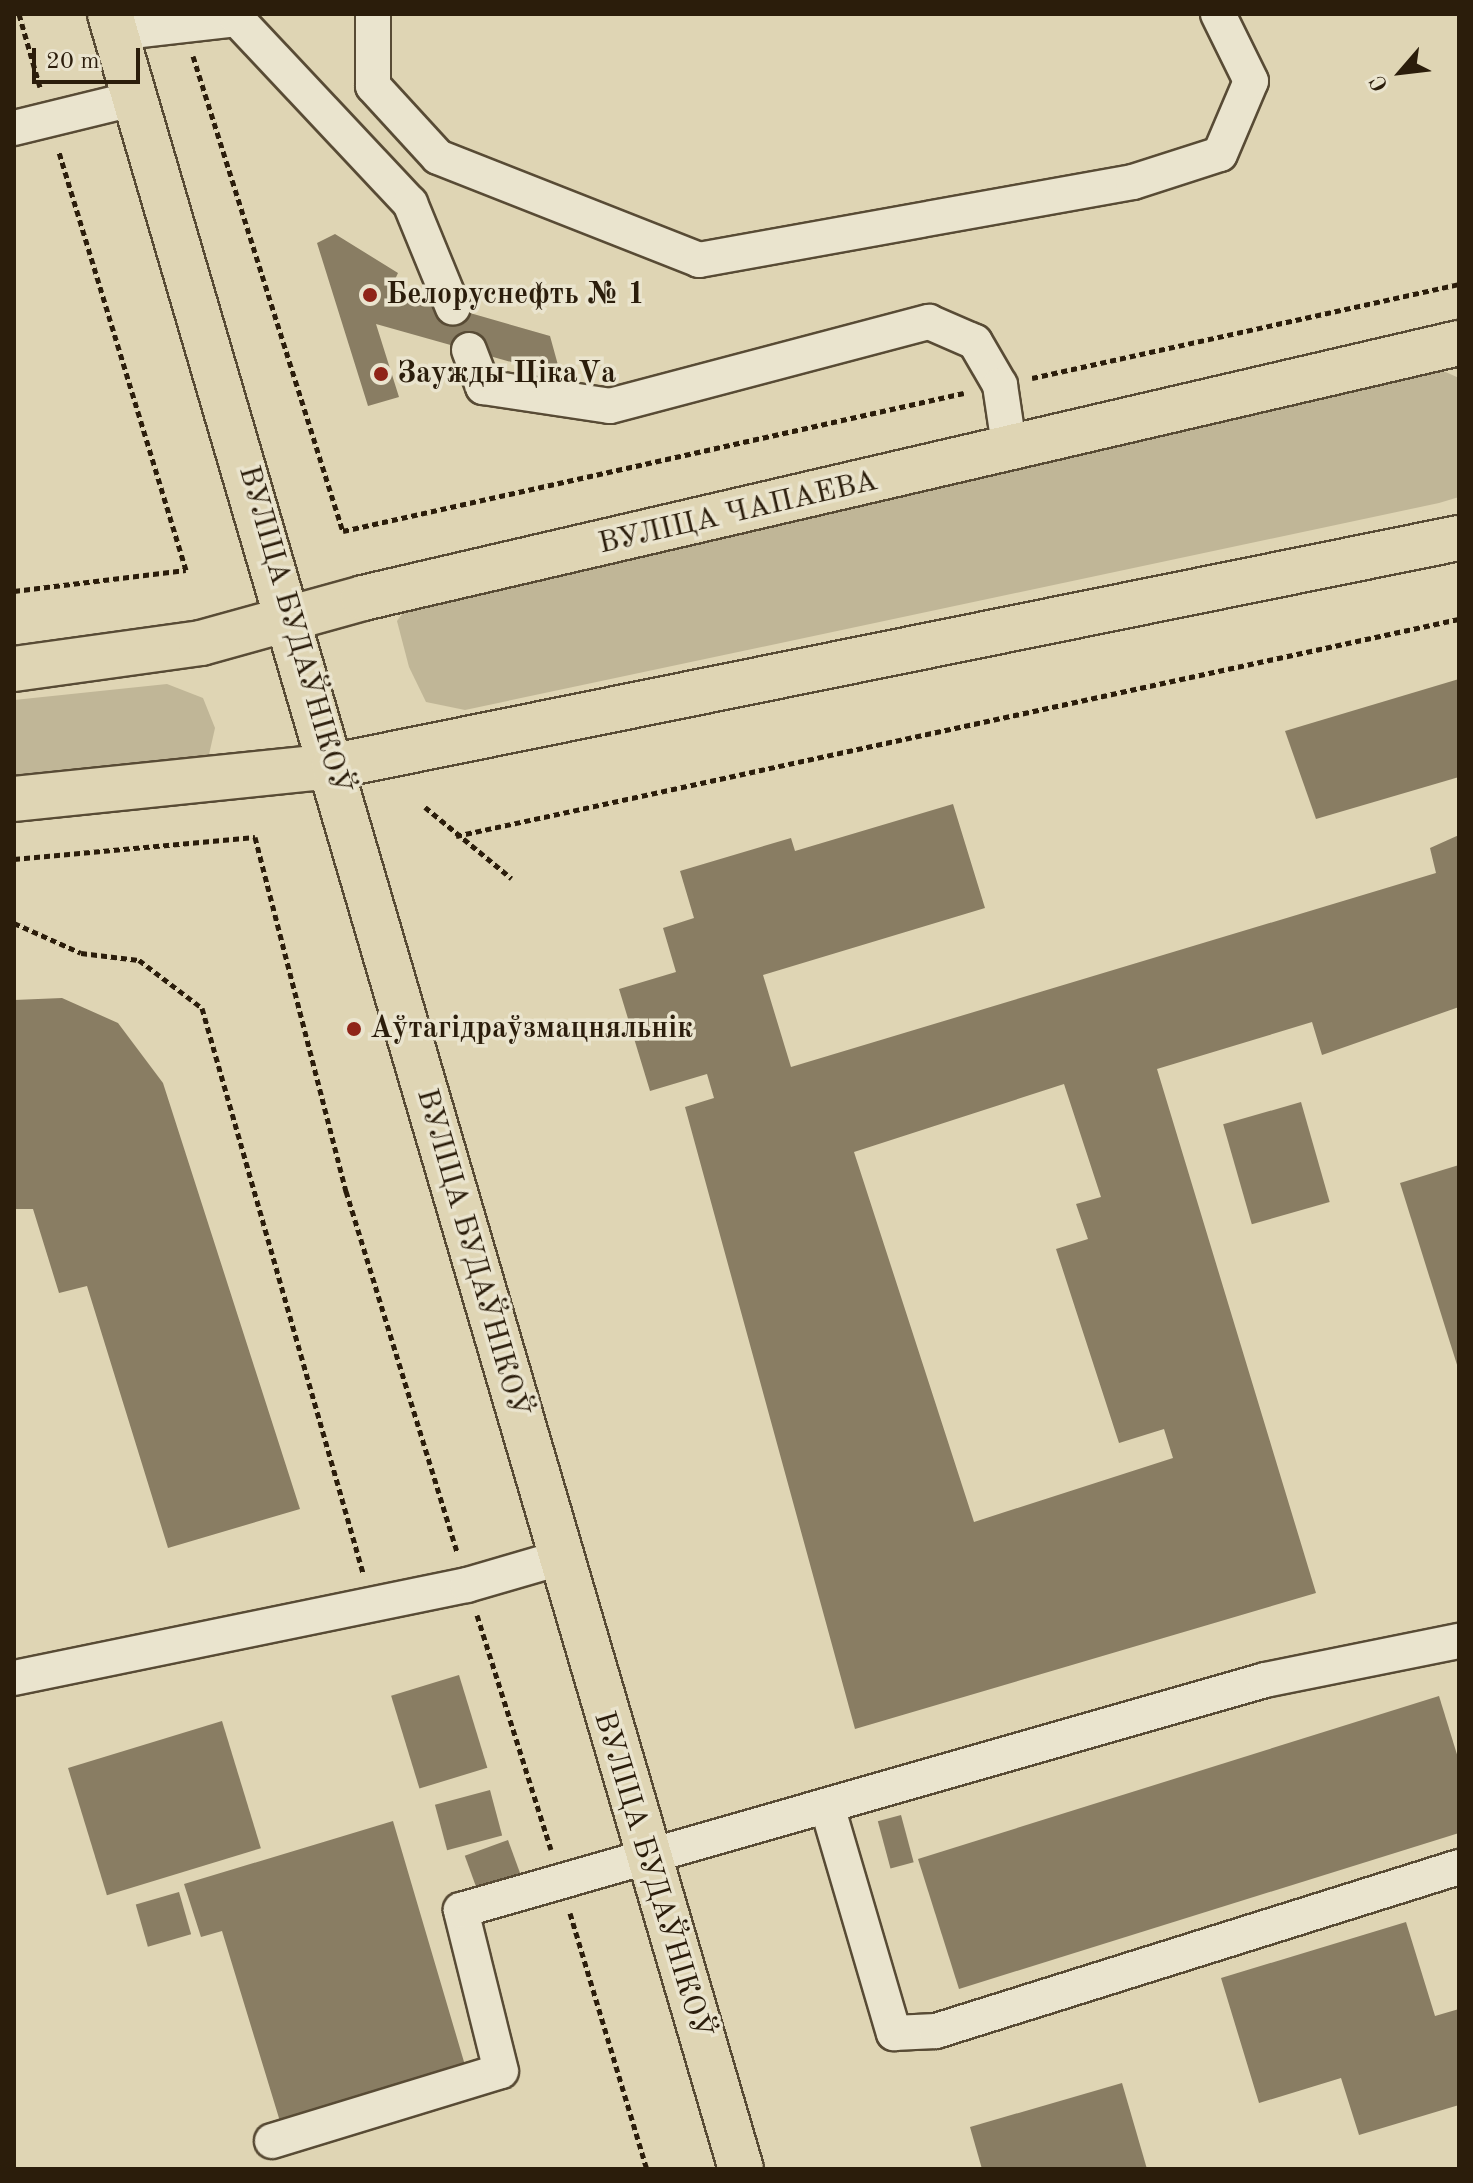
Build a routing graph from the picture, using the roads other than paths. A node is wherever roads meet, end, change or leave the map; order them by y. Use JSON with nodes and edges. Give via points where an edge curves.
{"nodes":[{"id":1,"x":373,"y":14,"type":"edge"},
{"id":2,"x":1218,"y":14,"type":"edge"},
{"id":3,"x":236,"y":16,"type":"edge"},
{"id":4,"x":113,"y":24,"type":"edge"},
{"id":5,"x":133,"y":99,"type":"junction"},
{"id":6,"x":14,"y":128,"type":"edge"},
{"id":7,"x":453,"y":308,"type":"dead end"},
{"id":8,"x":1459,"y":343,"type":"edge"},
{"id":9,"x":469,"y":350,"type":"dead end"},
{"id":10,"x":1010,"y":452,"type":"junction"},
{"id":11,"x":1459,"y":538,"type":"edge"},
{"id":12,"x":289,"y":623,"type":"junction"},
{"id":13,"x":14,"y":669,"type":"edge"},
{"id":14,"x":334,"y":766,"type":"junction"},
{"id":15,"x":14,"y":799,"type":"edge"},
{"id":16,"x":560,"y":1558,"type":"junction"},
{"id":17,"x":1459,"y":1641,"type":"edge"},
{"id":18,"x":14,"y":1678,"type":"edge"},
{"id":19,"x":827,"y":1806,"type":"junction"},
{"id":20,"x":645,"y":1859,"type":"junction"},
{"id":21,"x":1459,"y":1867,"type":"edge"},
{"id":22,"x":272,"y":2141,"type":"dead end"},
{"id":23,"x":741,"y":2169,"type":"edge"}],
"edges":[{"from":1,"to":2,"type":"lane","via":[[373,86],[438,157],[699,260],[1133,182],[1220,154],[1251,81]]},
{"from":3,"to":4,"type":"lane"},
{"from":3,"to":7,"type":"lane","via":[[410,203]]},
{"from":4,"to":5,"type":"main road","name":"ВУЛІЦА БУДАЎНІКОЎ"},
{"from":5,"to":6,"type":"lane"},
{"from":5,"to":12,"type":"main road","name":"ВУЛІЦА БУДАЎНІКОЎ"},
{"from":8,"to":10,"type":"main road","name":"ВУЛІЦА ЧАПАЕВА"},
{"from":9,"to":10,"type":"lane","via":[[483,387],[610,406],[929,322],[975,342],[1000,385]]},
{"from":10,"to":12,"type":"main road","name":"ВУЛІЦА ЧАПАЕВА","via":[[363,598]]},
{"from":11,"to":14,"type":"main road"},
{"from":12,"to":13,"type":"main road","name":"ВУЛІЦА ЧАПАЕВА"},
{"from":12,"to":14,"type":"main road","name":"ВУЛІЦА БУДАЎНІКОЎ"},
{"from":14,"to":15,"type":"main road"},
{"from":14,"to":16,"type":"main road","name":"ВУЛІЦА БУДАЎНІКОЎ"},
{"from":16,"to":18,"type":"lane","via":[[467,1585]]},
{"from":16,"to":20,"type":"main road","name":"ВУЛІЦА БУДАЎНІКОЎ"},
{"from":17,"to":19,"type":"lane","via":[[1265,1680]]},
{"from":19,"to":20,"type":"lane"},
{"from":19,"to":21,"type":"lane","via":[[894,2033],[936,2031]]},
{"from":20,"to":22,"type":"lane","via":[[461,1910],[501,2071]]},
{"from":20,"to":23,"type":"main road","name":"ВУЛІЦА БУДАЎНІКОЎ"}]}
